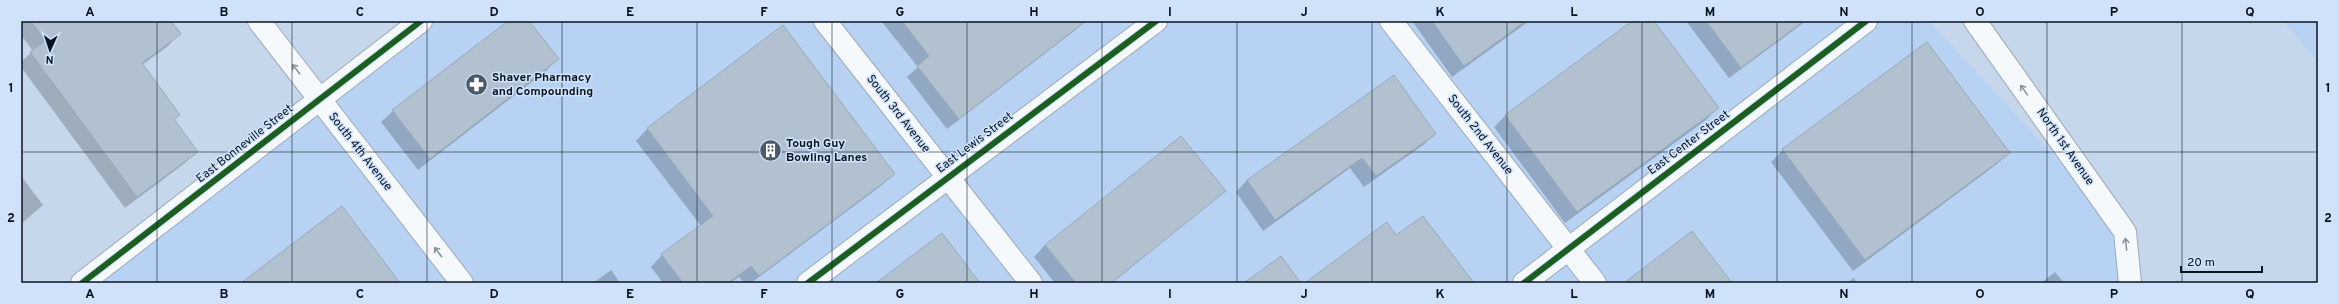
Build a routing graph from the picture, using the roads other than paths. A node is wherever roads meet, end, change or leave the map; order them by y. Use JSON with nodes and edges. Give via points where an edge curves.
{"nodes":[{"id":1,"x":259,"y":21,"type":"edge"},
{"id":2,"x":420,"y":21,"type":"edge"},
{"id":3,"x":825,"y":21,"type":"edge"},
{"id":4,"x":1156,"y":21,"type":"edge"},
{"id":5,"x":1391,"y":21,"type":"edge"},
{"id":6,"x":1866,"y":21,"type":"edge"},
{"id":7,"x":1975,"y":21,"type":"edge"},
{"id":8,"x":320,"y":100,"type":"junction"},
{"id":9,"x":948,"y":178,"type":"junction"},
{"id":10,"x":1568,"y":249,"type":"junction"},
{"id":11,"x":82,"y":283,"type":"edge"},
{"id":12,"x":462,"y":283,"type":"edge"},
{"id":13,"x":808,"y":283,"type":"edge"},
{"id":14,"x":1031,"y":283,"type":"edge"},
{"id":15,"x":1524,"y":283,"type":"edge"},
{"id":16,"x":1595,"y":283,"type":"edge"},
{"id":17,"x":2130,"y":283,"type":"edge"}],
"edges":[{"from":8,"to":1,"type":"street","name":"South 4th Avenue","one_way":true},
{"from":2,"to":8,"type":"street","name":"East Bonneville Street"},
{"from":3,"to":9,"type":"street","name":"South 3rd Avenue"},
{"from":4,"to":9,"type":"street","name":"East Lewis Street"},
{"from":5,"to":10,"type":"street","name":"South 2nd Avenue"},
{"from":6,"to":10,"type":"street","name":"East Center Street"},
{"from":17,"to":7,"type":"street","name":"North 1st Avenue","one_way":true,"via":[[2125,232]]},
{"from":8,"to":11,"type":"street","name":"East Bonneville Street"},
{"from":12,"to":8,"type":"street","name":"South 4th Avenue","one_way":true},
{"from":9,"to":13,"type":"street","name":"East Lewis Street"},
{"from":9,"to":14,"type":"street","name":"South 3rd Avenue"},
{"from":10,"to":15,"type":"street","name":"East Center Street"},
{"from":10,"to":16,"type":"street","name":"South 2nd Avenue"}]}
